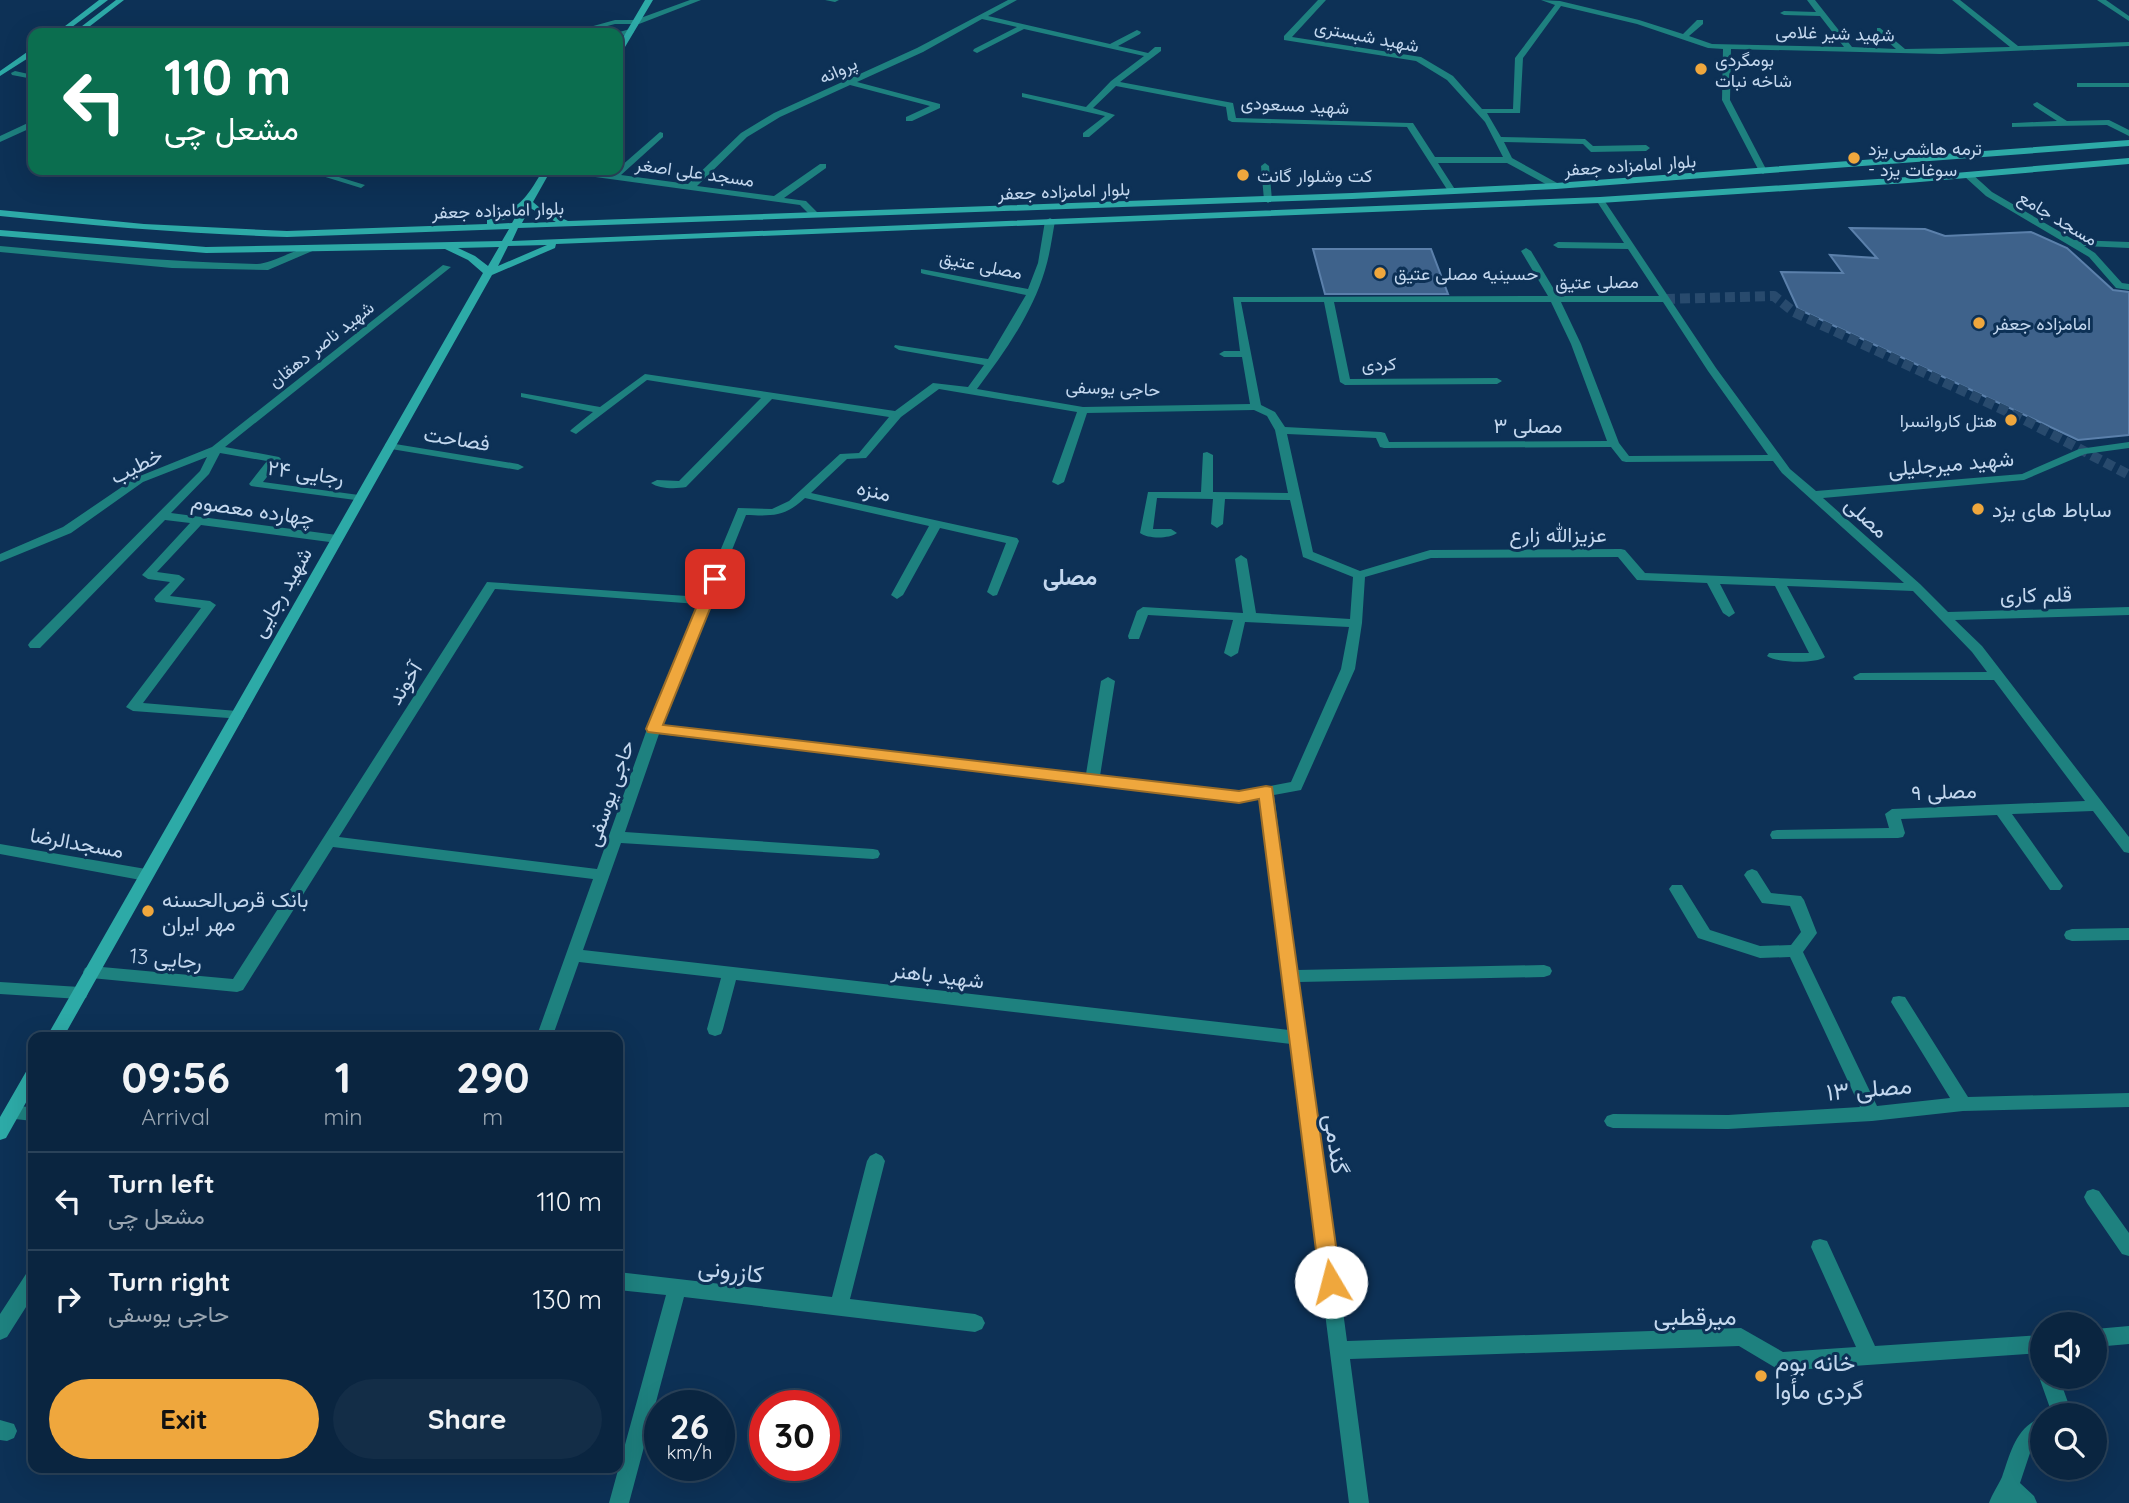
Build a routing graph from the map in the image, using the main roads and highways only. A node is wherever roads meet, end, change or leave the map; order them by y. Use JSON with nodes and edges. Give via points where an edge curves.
{"nodes":[{"id":1,"x":104,"y":0,"type":"edge"},
{"id":2,"x":120,"y":0,"type":"edge"},
{"id":3,"x":649,"y":0,"type":"edge"},
{"id":4,"x":67,"y":28,"type":"edge"},
{"id":5,"x":84,"y":28,"type":"edge"},
{"id":6,"x":623,"y":43,"type":"edge"},
{"id":7,"x":28,"y":55,"type":"edge"},
{"id":8,"x":28,"y":65,"type":"edge"},
{"id":9,"x":0,"y":74,"type":"edge"},
{"id":10,"x":0,"y":82,"type":"edge"},
{"id":11,"x":2129,"y":143,"type":"edge"},
{"id":12,"x":2129,"y":161,"type":"edge"},
{"id":13,"x":544,"y":175,"type":"edge"},
{"id":14,"x":1352,"y":196,"type":"junction"},
{"id":15,"x":528,"y":202,"type":"junction"},
{"id":16,"x":1354,"y":209,"type":"junction"},
{"id":17,"x":0,"y":213,"type":"edge"},
{"id":18,"x":609,"y":222,"type":"junction"},
{"id":19,"x":568,"y":224,"type":"junction"},
{"id":20,"x":513,"y":225,"type":"junction"},
{"id":21,"x":471,"y":227,"type":"junction"},
{"id":22,"x":0,"y":233,"type":"edge"},
{"id":23,"x":606,"y":238,"type":"junction"},
{"id":24,"x":577,"y":239,"type":"junction"},
{"id":25,"x":504,"y":244,"type":"junction"},
{"id":26,"x":427,"y":246,"type":"junction"},
{"id":27,"x":488,"y":273,"type":"junction"},
{"id":28,"x":57,"y":1032,"type":"edge"},
{"id":29,"x":28,"y":1084,"type":"edge"},
{"id":30,"x":0,"y":1133,"type":"edge"}],
"edges":[{"from":1,"to":4,"type":"main road"},
{"from":2,"to":5,"type":"main road"},
{"from":3,"to":6,"type":"main road"},
{"from":7,"to":9,"type":"main road"},
{"from":8,"to":10,"type":"main road"},
{"from":11,"to":14,"type":"main road","name":"بلوار امامزاده جعفر","via":[[1556,186]]},
{"from":12,"to":16,"type":"main road","name":"بلوار امامزاده جعفر","via":[[1600,200]]},
{"from":13,"to":15,"type":"main road","name":"شهید رجایی"},
{"from":14,"to":16,"type":"main road"},
{"from":14,"to":18,"type":"main road","name":"بلوار امامزاده جعفر"},
{"from":15,"to":19,"type":"main road"},
{"from":15,"to":20,"type":"main road","name":"شهید رجایی"},
{"from":15,"to":21,"type":"main road","via":[[495,221]]},
{"from":16,"to":23,"type":"main road","name":"بلوار امامزاده جعفر"},
{"from":17,"to":21,"type":"main road","name":"بلوار امامزاده جعفر","via":[[228,233]]},
{"from":18,"to":19,"type":"main road","name":"بلوار امامزاده جعفر"},
{"from":18,"to":23,"type":"main road","via":[[591,231]]},
{"from":19,"to":20,"type":"main road","name":"بلوار امامزاده جعفر"},
{"from":20,"to":21,"type":"main road","name":"بلوار امامزاده جعفر"},
{"from":20,"to":25,"type":"main road","name":"شهید رجایی"},
{"from":22,"to":26,"type":"main road","name":"بلوار امامزاده جعفر","via":[[206,250]]},
{"from":23,"to":24,"type":"main road","name":"بلوار امامزاده جعفر"},
{"from":24,"to":25,"type":"main road","name":"بلوار امامزاده جعفر"},
{"from":24,"to":27,"type":"main road"},
{"from":25,"to":26,"type":"main road","name":"بلوار امامزاده جعفر"},
{"from":25,"to":27,"type":"main road","name":"شهید رجایی"},
{"from":26,"to":27,"type":"main road","via":[[468,255]]},
{"from":27,"to":28,"type":"main road","name":"شهید رجایی"},
{"from":29,"to":30,"type":"main road"}]}
